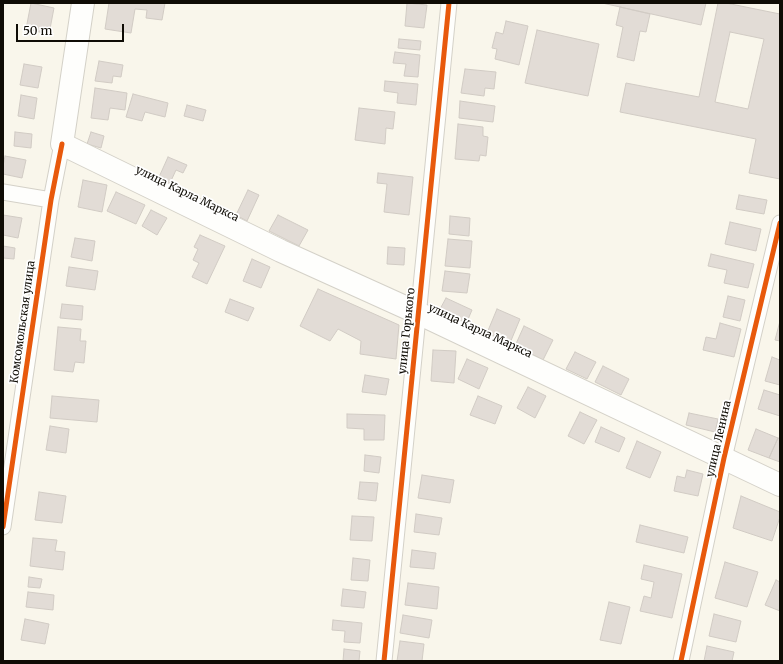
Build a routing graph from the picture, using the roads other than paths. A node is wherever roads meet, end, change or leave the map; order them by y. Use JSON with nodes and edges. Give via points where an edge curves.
{"nodes":[{"id":1,"x":83,"y":3,"type":"edge"},
{"id":2,"x":450,"y":3,"type":"edge"},
{"id":3,"x":62,"y":144,"type":"junction"},
{"id":4,"x":3,"y":192,"type":"edge"},
{"id":5,"x":52,"y":200,"type":"junction"},
{"id":6,"x":780,"y":223,"type":"edge"},
{"id":7,"x":418,"y":313,"type":"junction"},
{"id":8,"x":724,"y":458,"type":"junction"},
{"id":9,"x":780,"y":485,"type":"edge"},
{"id":10,"x":3,"y":527,"type":"edge"},
{"id":11,"x":384,"y":661,"type":"edge"},
{"id":12,"x":681,"y":661,"type":"edge"}],
"edges":[{"from":1,"to":3,"type":"main road","name":"Комсомольская улица"},
{"from":2,"to":7,"type":"street","name":"улица Горького"},
{"from":3,"to":5,"type":"street","name":"Комсомольская улица"},
{"from":3,"to":7,"type":"main road","name":"улица Карла Маркса","via":[[281,251]]},
{"from":4,"to":5,"type":"street"},
{"from":5,"to":10,"type":"street","name":"Комсомольская улица"},
{"from":6,"to":8,"type":"street","name":"улица Ленина"},
{"from":7,"to":8,"type":"main road","name":"улица Карла Маркса"},
{"from":7,"to":11,"type":"street","name":"улица Горького"},
{"from":8,"to":9,"type":"main road","name":"улица Карла Маркса"},
{"from":8,"to":12,"type":"street","name":"улица Ленина"}]}
